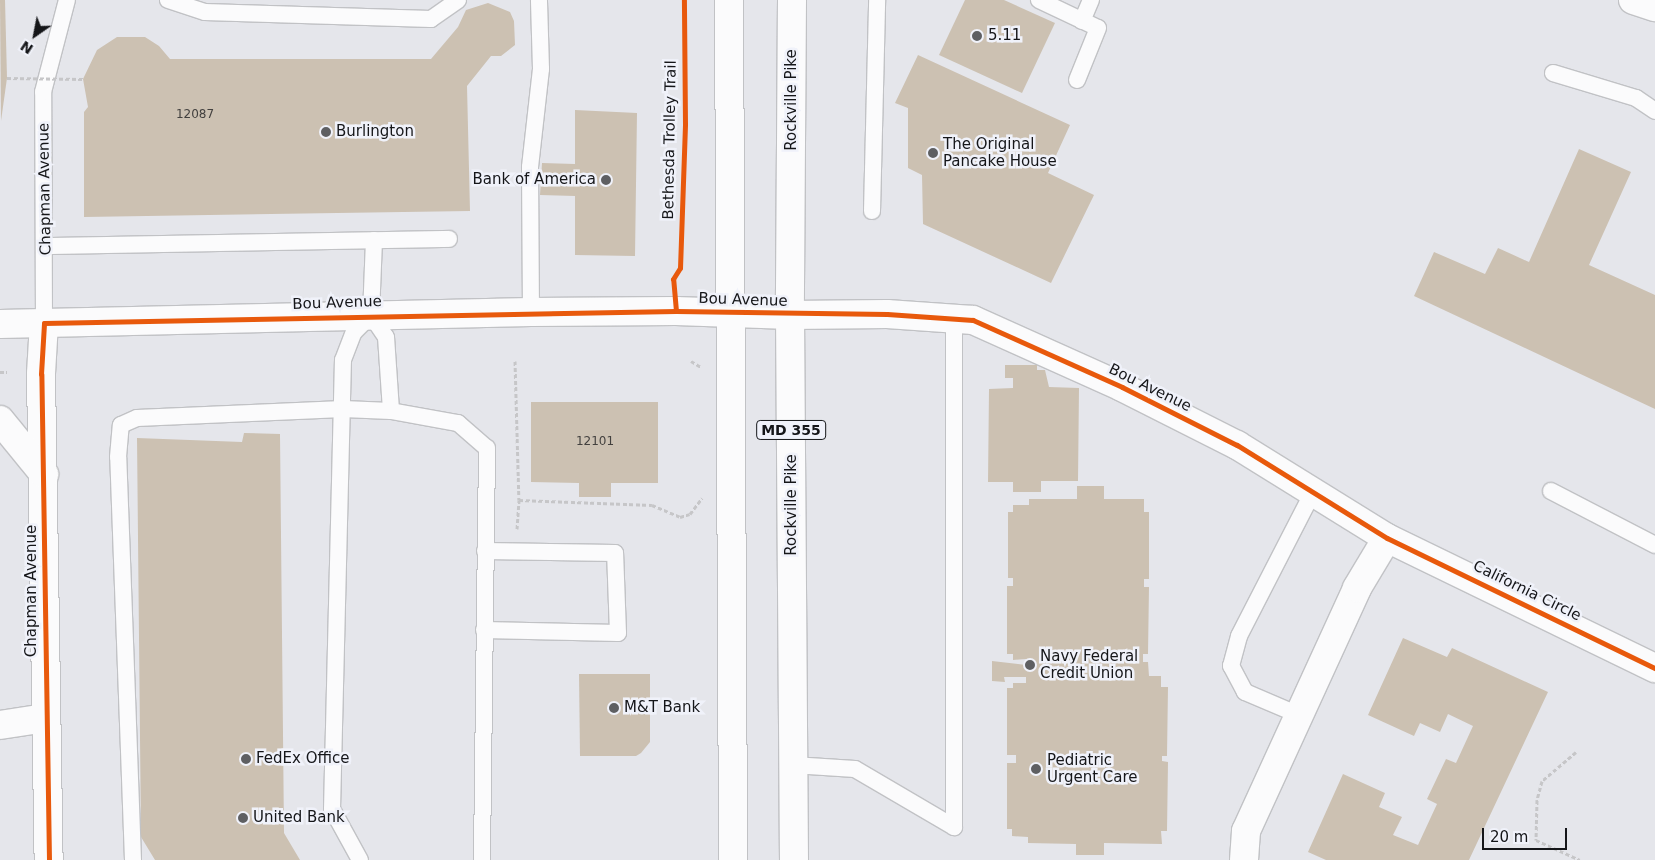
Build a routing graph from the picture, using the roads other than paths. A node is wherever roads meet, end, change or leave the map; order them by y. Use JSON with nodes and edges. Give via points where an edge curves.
{"nodes":[{"id":1,"x":66,"y":0,"type":"edge"},
{"id":2,"x":168,"y":0,"type":"edge"},
{"id":3,"x":458,"y":0,"type":"edge"},
{"id":4,"x":539,"y":0,"type":"edge"},
{"id":5,"x":730,"y":0,"type":"edge"},
{"id":6,"x":792,"y":0,"type":"edge"},
{"id":7,"x":878,"y":0,"type":"edge"},
{"id":8,"x":1039,"y":0,"type":"edge"},
{"id":9,"x":1091,"y":0,"type":"edge"},
{"id":10,"x":1633,"y":0,"type":"edge"},
{"id":11,"x":1655,"y":7,"type":"edge"},
{"id":12,"x":1082,"y":20,"type":"junction"},
{"id":13,"x":1553,"y":73,"type":"dead end"},
{"id":14,"x":1077,"y":80,"type":"dead end"},
{"id":15,"x":1655,"y":111,"type":"edge"},
{"id":16,"x":872,"y":211,"type":"dead end"},
{"id":17,"x":449,"y":238,"type":"dead end"},
{"id":18,"x":374,"y":240,"type":"junction"},
{"id":19,"x":45,"y":246,"type":"junction"},
{"id":20,"x":531,"y":312,"type":"junction"},
{"id":21,"x":729,"y":312,"type":"junction"},
{"id":22,"x":371,"y":314,"type":"junction"},
{"id":23,"x":790,"y":315,"type":"junction"},
{"id":24,"x":954,"y":316,"type":"junction"},
{"id":25,"x":44,"y":323,"type":"junction"},
{"id":26,"x":0,"y":324,"type":"edge"},
{"id":27,"x":343,"y":409,"type":"junction"},
{"id":28,"x":391,"y":411,"type":"junction"},
{"id":29,"x":0,"y":420,"type":"edge"},
{"id":30,"x":44,"y":474,"type":"junction"},
{"id":31,"x":1551,"y":491,"type":"dead end"},
{"id":32,"x":1313,"y":492,"type":"junction"},
{"id":33,"x":1387,"y":538,"type":"junction"},
{"id":34,"x":1655,"y":545,"type":"edge"},
{"id":35,"x":485,"y":552,"type":"junction"},
{"id":36,"x":484,"y":630,"type":"junction"},
{"id":37,"x":1655,"y":668,"type":"edge"},
{"id":38,"x":1300,"y":714,"type":"junction"},
{"id":39,"x":45,"y":718,"type":"junction"},
{"id":40,"x":0,"y":725,"type":"edge"},
{"id":41,"x":793,"y":765,"type":"junction"},
{"id":42,"x":49,"y":860,"type":"edge"},
{"id":43,"x":133,"y":860,"type":"edge"},
{"id":44,"x":360,"y":860,"type":"edge"},
{"id":45,"x":482,"y":860,"type":"edge"},
{"id":46,"x":732,"y":860,"type":"edge"},
{"id":47,"x":794,"y":860,"type":"edge"},
{"id":48,"x":1244,"y":860,"type":"edge"}],
"edges":[{"from":1,"to":19,"type":"lane","name":"Chapman Avenue","via":[[43,92]]},
{"from":2,"to":3,"type":"lane","via":[[205,12],[431,19]]},
{"from":4,"to":20,"type":"lane","via":[[540,69],[530,167]]},
{"from":5,"to":21,"type":"street"},
{"from":6,"to":23,"type":"street","name":"Rockville Pike","number":"MD 355"},
{"from":7,"to":16,"type":"lane"},
{"from":8,"to":12,"type":"lane"},
{"from":9,"to":12,"type":"lane"},
{"from":10,"to":11,"type":"street"},
{"from":12,"to":14,"type":"lane","via":[[1098,28]]},
{"from":13,"to":15,"type":"lane","via":[[1636,98]]},
{"from":17,"to":18,"type":"lane"},
{"from":18,"to":19,"type":"lane"},
{"from":18,"to":22,"type":"lane"},
{"from":19,"to":25,"type":"lane","name":"Chapman Avenue"},
{"from":20,"to":21,"type":"street","name":"Bou Avenue"},
{"from":20,"to":22,"type":"street","name":"Bou Avenue"},
{"from":21,"to":23,"type":"street","name":"Bou Avenue"},
{"from":21,"to":46,"type":"street"},
{"from":22,"to":25,"type":"street","name":"Bou Avenue"},
{"from":22,"to":27,"type":"lane","via":[[354,332],[343,360]]},
{"from":22,"to":28,"type":"lane","via":[[386,337]]},
{"from":23,"to":24,"type":"street","name":"Bou Avenue"},
{"from":23,"to":41,"type":"street","name":"Rockville Pike","number":"MD 355"},
{"from":24,"to":32,"type":"street","name":"Bou Avenue","via":[[973,320],[1149,400],[1237,445]]},
{"from":24,"to":41,"type":"lane","via":[[954,826],[855,769]]},
{"from":25,"to":26,"type":"street","name":"Bou Avenue"},
{"from":25,"to":30,"type":"street","name":"Chapman Avenue","via":[[41,374]]},
{"from":27,"to":28,"type":"lane"},
{"from":27,"to":43,"type":"lane","via":[[137,418],[120,425],[118,457]]},
{"from":27,"to":44,"type":"lane","via":[[332,809]]},
{"from":28,"to":35,"type":"lane","via":[[458,423],[486,448]]},
{"from":29,"to":30,"type":"street"},
{"from":30,"to":39,"type":"street","name":"Chapman Avenue"},
{"from":31,"to":34,"type":"lane"},
{"from":32,"to":33,"type":"street","name":"Bou Avenue"},
{"from":32,"to":38,"type":"lane","via":[[1239,636],[1231,666],[1245,692]]},
{"from":33,"to":37,"type":"street","name":"California Circle"},
{"from":33,"to":38,"type":"street","via":[[1357,588]]},
{"from":35,"to":36,"type":"lane"},
{"from":35,"to":36,"type":"lane","via":[[615,553],[618,633]]},
{"from":36,"to":45,"type":"lane"},
{"from":38,"to":48,"type":"street","via":[[1246,831]]},
{"from":39,"to":40,"type":"street"},
{"from":39,"to":42,"type":"street","name":"Chapman Avenue"},
{"from":41,"to":47,"type":"street","name":"Rockville Pike","number":"MD 355"}]}
